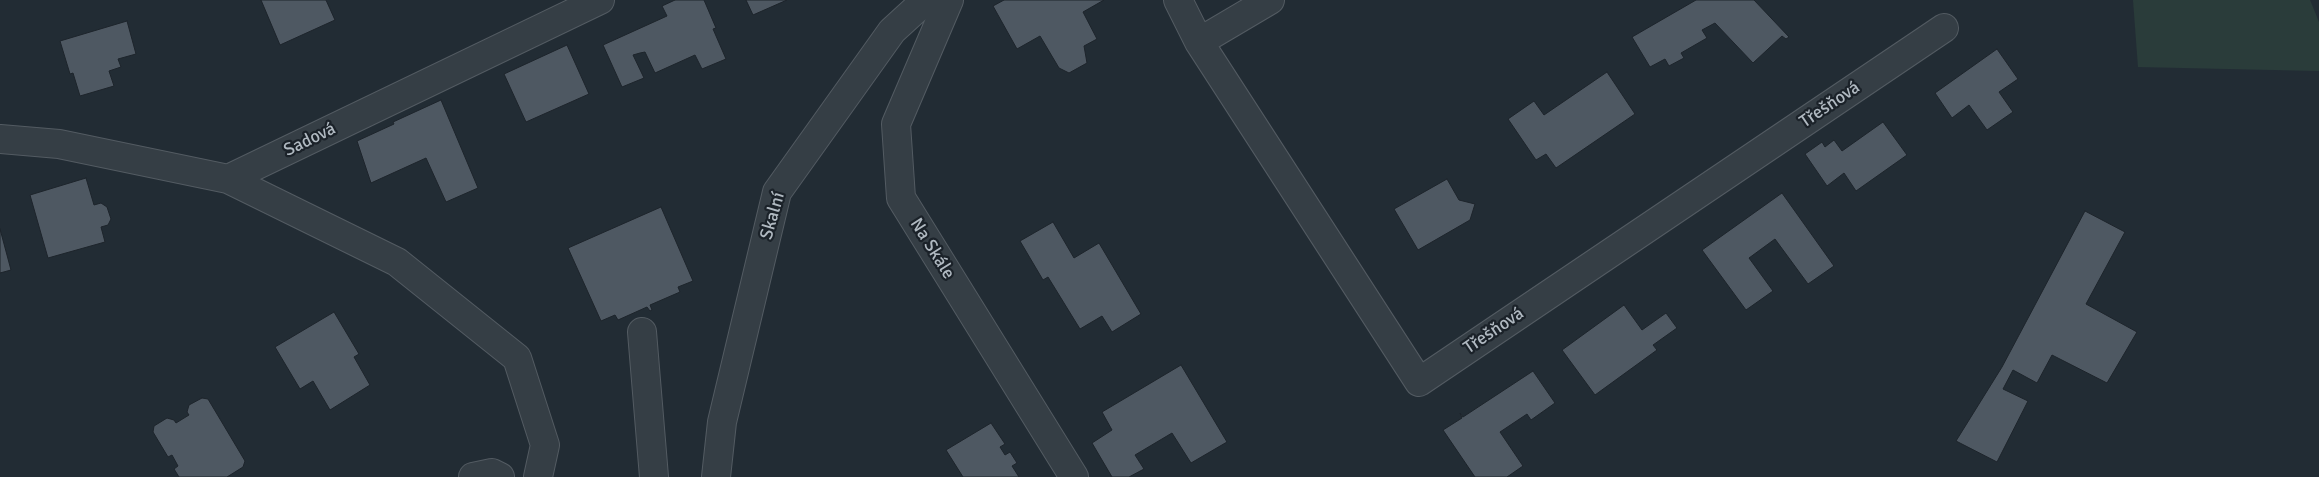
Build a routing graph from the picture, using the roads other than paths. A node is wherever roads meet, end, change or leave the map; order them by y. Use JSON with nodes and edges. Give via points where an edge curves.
{"nodes":[{"id":1,"x":600,"y":0,"type":"edge"},
{"id":2,"x":926,"y":0,"type":"edge"},
{"id":3,"x":949,"y":0,"type":"edge"},
{"id":4,"x":1178,"y":0,"type":"edge"},
{"id":5,"x":1270,"y":0,"type":"edge"},
{"id":6,"x":1944,"y":28,"type":"dead end"},
{"id":7,"x":1199,"y":42,"type":"junction"},
{"id":8,"x":0,"y":139,"type":"edge"},
{"id":9,"x":228,"y":179,"type":"junction"},
{"id":10,"x":642,"y":332,"type":"dead end"},
{"id":11,"x":473,"y":477,"type":"edge"},
{"id":12,"x":500,"y":477,"type":"edge"},
{"id":13,"x":538,"y":477,"type":"edge"},
{"id":14,"x":654,"y":477,"type":"edge"},
{"id":15,"x":716,"y":477,"type":"edge"},
{"id":16,"x":1074,"y":477,"type":"edge"}],
"edges":[{"from":1,"to":9,"type":"street","name":"Sadová"},
{"from":2,"to":15,"type":"street","name":"Skalní","via":[[892,31],[776,192],[722,422]]},
{"from":3,"to":16,"type":"street","name":"Na Skále","via":[[896,124],[901,198]]},
{"from":4,"to":7,"type":"street","name":"Třešňová"},
{"from":5,"to":7,"type":"street"},
{"from":6,"to":7,"type":"street","name":"Třešňová","via":[[1419,382]]},
{"from":8,"to":9,"type":"street","via":[[59,144]]},
{"from":9,"to":13,"type":"street","via":[[397,262],[517,358],[545,445]]},
{"from":10,"to":14,"type":"street"},
{"from":11,"to":12,"type":"street","via":[[492,473]]}]}
